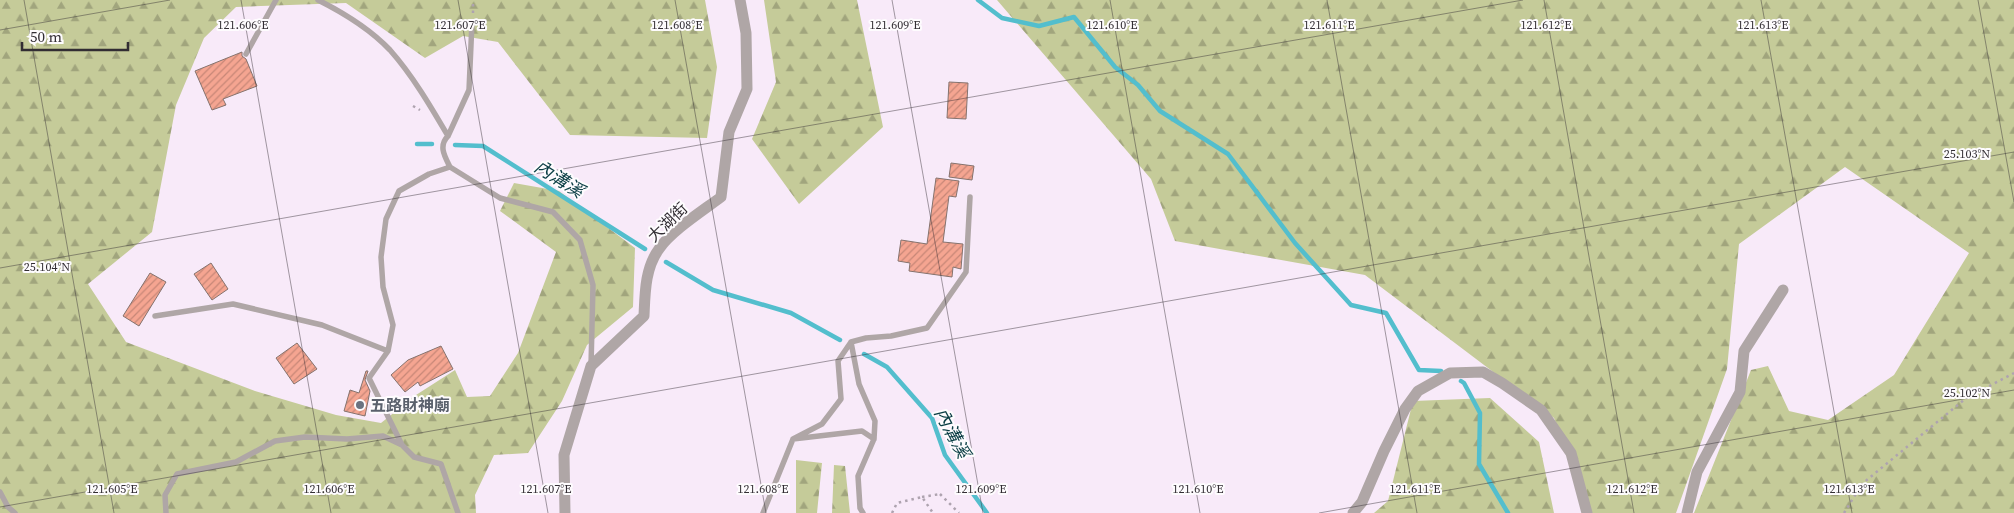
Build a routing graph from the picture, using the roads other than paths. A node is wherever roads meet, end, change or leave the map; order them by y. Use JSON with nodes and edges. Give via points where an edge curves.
{"nodes":[{"id":1,"x":276,"y":0,"type":"edge"},
{"id":2,"x":318,"y":0,"type":"edge"},
{"id":3,"x":740,"y":0,"type":"edge"},
{"id":4,"x":472,"y":22,"type":"road end"},
{"id":5,"x":246,"y":54,"type":"dead end"},
{"id":6,"x":448,"y":136,"type":"junction"},
{"id":7,"x":450,"y":168,"type":"junction"},
{"id":8,"x":970,"y":197,"type":"dead end"},
{"id":9,"x":1783,"y":290,"type":"dead end"},
{"id":10,"x":155,"y":316,"type":"dead end"},
{"id":11,"x":852,"y":342,"type":"junction"},
{"id":12,"x":388,"y":352,"type":"junction"},
{"id":13,"x":590,"y":366,"type":"junction"},
{"id":14,"x":793,"y":439,"type":"junction"},
{"id":15,"x":874,"y":439,"type":"junction"},
{"id":16,"x":402,"y":445,"type":"junction"},
{"id":17,"x":0,"y":492,"type":"edge"},
{"id":18,"x":15,"y":513,"type":"edge"},
{"id":19,"x":166,"y":513,"type":"edge"},
{"id":20,"x":458,"y":513,"type":"edge"},
{"id":21,"x":565,"y":513,"type":"edge"},
{"id":22,"x":763,"y":513,"type":"edge"},
{"id":23,"x":863,"y":513,"type":"edge"},
{"id":24,"x":1353,"y":513,"type":"edge"},
{"id":25,"x":1587,"y":513,"type":"edge"},
{"id":26,"x":1687,"y":513,"type":"edge"}],
"edges":[{"from":1,"to":5,"type":"lane"},
{"from":2,"to":6,"type":"lane","via":[[343,12],[389,50],[416,84]]},
{"from":3,"to":13,"type":"street","name":"大湖街","via":[[746,33],[747,89],[729,132],[721,197],[659,248],[649,269],[644,316]]},
{"from":4,"to":6,"type":"lane","via":[[469,90]]},
{"from":6,"to":7,"type":"lane","via":[[442,152]]},
{"from":7,"to":12,"type":"lane","via":[[429,174],[399,191],[386,219],[381,257],[383,287],[393,325]]},
{"from":7,"to":13,"type":"lane","via":[[500,198],[553,212],[580,240],[593,285]]},
{"from":8,"to":11,"type":"lane","via":[[966,272],[927,328]]},
{"from":9,"to":26,"type":"street","via":[[1744,351],[1740,392],[1697,472]]},
{"from":10,"to":12,"type":"lane","via":[[233,304],[322,325]]},
{"from":11,"to":14,"type":"lane","via":[[838,361],[841,399],[822,424]]},
{"from":11,"to":15,"type":"lane","via":[[859,384],[875,421]]},
{"from":12,"to":16,"type":"lane","via":[[368,378]]},
{"from":13,"to":21,"type":"street","via":[[564,456]]},
{"from":14,"to":15,"type":"lane","via":[[862,431]]},
{"from":14,"to":22,"type":"lane"},
{"from":15,"to":23,"type":"lane","via":[[858,476]]},
{"from":16,"to":19,"type":"lane","via":[[383,436],[305,436],[275,441],[236,462],[177,474],[166,494]]},
{"from":16,"to":20,"type":"lane","via":[[414,456],[441,464]]},
{"from":17,"to":18,"type":"lane"},
{"from":24,"to":25,"type":"street","via":[[1362,502],[1405,409],[1418,391],[1450,374],[1483,372],[1541,410],[1571,453]]}]}
